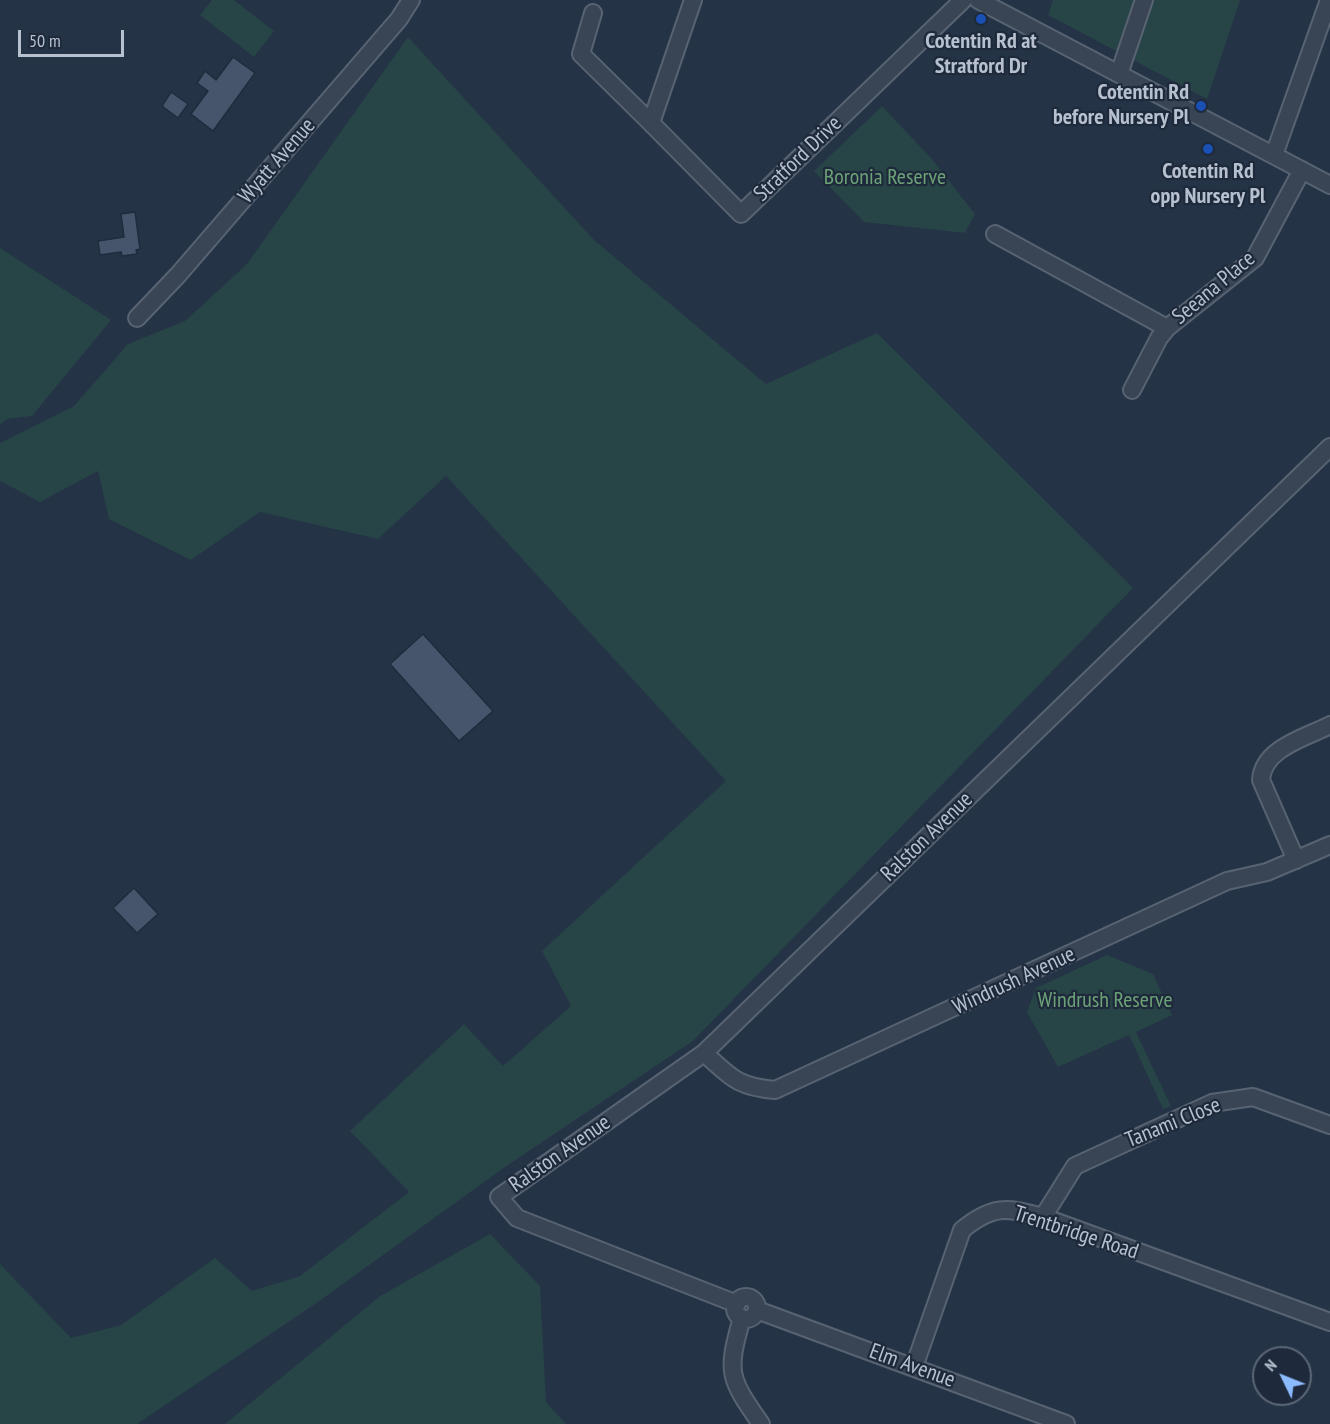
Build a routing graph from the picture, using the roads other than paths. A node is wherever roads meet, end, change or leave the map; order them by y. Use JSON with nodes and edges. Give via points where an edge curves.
{"nodes":[{"id":1,"x":411,"y":0,"type":"edge"},
{"id":2,"x":693,"y":0,"type":"edge"},
{"id":3,"x":963,"y":0,"type":"edge"},
{"id":4,"x":978,"y":0,"type":"edge"},
{"id":5,"x":1144,"y":0,"type":"edge"},
{"id":6,"x":1329,"y":0,"type":"edge"},
{"id":7,"x":593,"y":13,"type":"dead end"},
{"id":8,"x":1119,"y":74,"type":"junction"},
{"id":9,"x":651,"y":123,"type":"junction"},
{"id":10,"x":1274,"y":155,"type":"junction"},
{"id":11,"x":1302,"y":170,"type":"junction"},
{"id":12,"x":1330,"y":185,"type":"edge"},
{"id":13,"x":995,"y":234,"type":"dead end"},
{"id":14,"x":137,"y":318,"type":"dead end"},
{"id":15,"x":1167,"y":328,"type":"junction"},
{"id":16,"x":1132,"y":390,"type":"dead end"},
{"id":17,"x":1330,"y":447,"type":"edge"},
{"id":18,"x":1330,"y":725,"type":"edge"},
{"id":19,"x":1330,"y":845,"type":"edge"},
{"id":20,"x":1296,"y":860,"type":"junction"},
{"id":21,"x":704,"y":1053,"type":"junction"},
{"id":22,"x":1330,"y":1125,"type":"edge"},
{"id":23,"x":1044,"y":1217,"type":"junction"},
{"id":24,"x":739,"y":1311,"type":"junction"},
{"id":25,"x":1330,"y":1322,"type":"edge"},
{"id":26,"x":914,"y":1367,"type":"junction"},
{"id":27,"x":761,"y":1424,"type":"edge"},
{"id":28,"x":1066,"y":1424,"type":"edge"}],
"edges":[{"from":1,"to":14,"type":"street","name":"Wyatt Avenue","via":[[399,19]]},
{"from":2,"to":9,"type":"street"},
{"from":3,"to":9,"type":"street","name":"Stratford Drive","via":[[741,214]]},
{"from":4,"to":8,"type":"street"},
{"from":5,"to":8,"type":"street"},
{"from":6,"to":10,"type":"street"},
{"from":7,"to":9,"type":"street","via":[[581,54]]},
{"from":8,"to":10,"type":"street"},
{"from":10,"to":11,"type":"street"},
{"from":11,"to":12,"type":"street"},
{"from":11,"to":15,"type":"street","name":"Seeana Place","via":[[1255,258]]},
{"from":13,"to":15,"type":"street","name":"Seeana Place"},
{"from":15,"to":16,"type":"street"},
{"from":17,"to":21,"type":"street","name":"Ralston Avenue"},
{"from":18,"to":20,"type":"street","via":[[1277,751],[1261,771],[1261,780]]},
{"from":19,"to":20,"type":"street","name":"Windrush Avenue"},
{"from":20,"to":21,"type":"street","name":"Windrush Avenue","via":[[1267,872],[1227,881],[775,1090],[738,1083]]},
{"from":21,"to":24,"type":"street","name":"Ralston Avenue","via":[[499,1197],[517,1218]]},
{"from":22,"to":23,"type":"street","name":"Tanami Close","via":[[1253,1096],[1212,1103],[1075,1166]]},
{"from":23,"to":25,"type":"street","name":"Trentbridge Road"},
{"from":23,"to":26,"type":"street","name":"Trentbridge Road","via":[[996,1209],[978,1216],[962,1230]]},
{"from":24,"to":26,"type":"street","name":"Elm Avenue","via":[[738,1300],[749,1297],[757,1310]]},
{"from":24,"to":27,"type":"street","via":[[731,1355],[735,1387]]},
{"from":26,"to":28,"type":"street","name":"Elm Avenue"}]}
